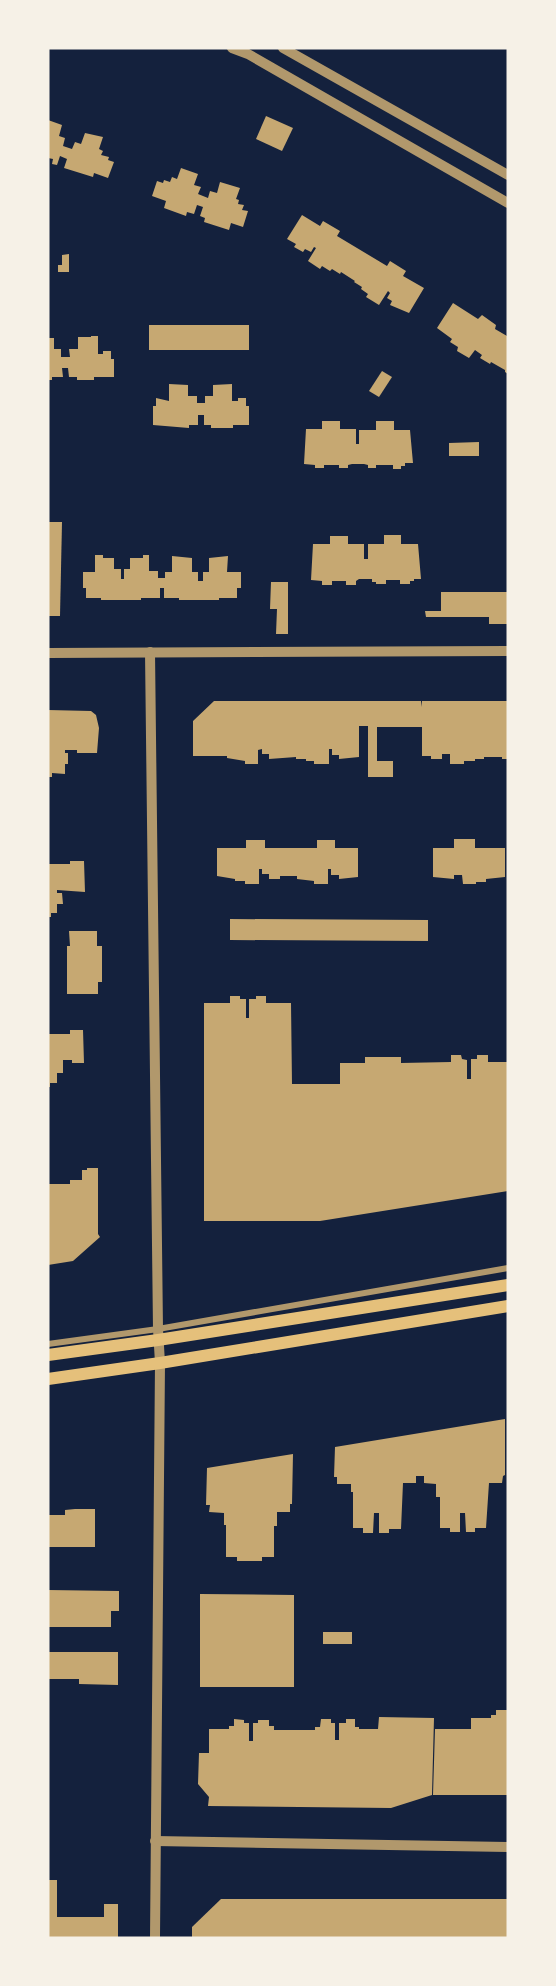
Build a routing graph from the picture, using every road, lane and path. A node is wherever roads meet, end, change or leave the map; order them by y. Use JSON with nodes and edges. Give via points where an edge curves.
{"nodes":[{"id":1,"x":231,"y":48,"type":"edge"},
{"id":2,"x":284,"y":48,"type":"edge"},
{"id":3,"x":508,"y":175,"type":"edge"},
{"id":4,"x":508,"y":203,"type":"edge"},
{"id":5,"x":508,"y":651,"type":"edge"},
{"id":6,"x":150,"y":652,"type":"junction"},
{"id":7,"x":48,"y":653,"type":"edge"},
{"id":8,"x":508,"y":1268,"type":"edge"},
{"id":9,"x":508,"y":1286,"type":"edge"},
{"id":10,"x":508,"y":1306,"type":"edge"},
{"id":11,"x":158,"y":1335,"type":"junction"},
{"id":12,"x":48,"y":1344,"type":"edge"},
{"id":13,"x":48,"y":1355,"type":"edge"},
{"id":14,"x":160,"y":1363,"type":"junction"},
{"id":15,"x":48,"y":1379,"type":"edge"},
{"id":16,"x":155,"y":1841,"type":"junction"},
{"id":17,"x":508,"y":1848,"type":"edge"},
{"id":18,"x":155,"y":1938,"type":"edge"}],
"edges":[{"from":1,"to":4,"type":"street","via":[[248,54]]},
{"from":2,"to":3,"type":"street"},
{"from":5,"to":6,"type":"street"},
{"from":6,"to":7,"type":"street"},
{"from":6,"to":11,"type":"street"},
{"from":8,"to":11,"type":"street"},
{"from":9,"to":11,"type":"main road"},
{"from":10,"to":14,"type":"main road"},
{"from":11,"to":12,"type":"street"},
{"from":11,"to":13,"type":"main road"},
{"from":11,"to":14,"type":"street"},
{"from":14,"to":15,"type":"main road"},
{"from":14,"to":16,"type":"street"},
{"from":16,"to":17,"type":"street"},
{"from":16,"to":18,"type":"street"}]}
